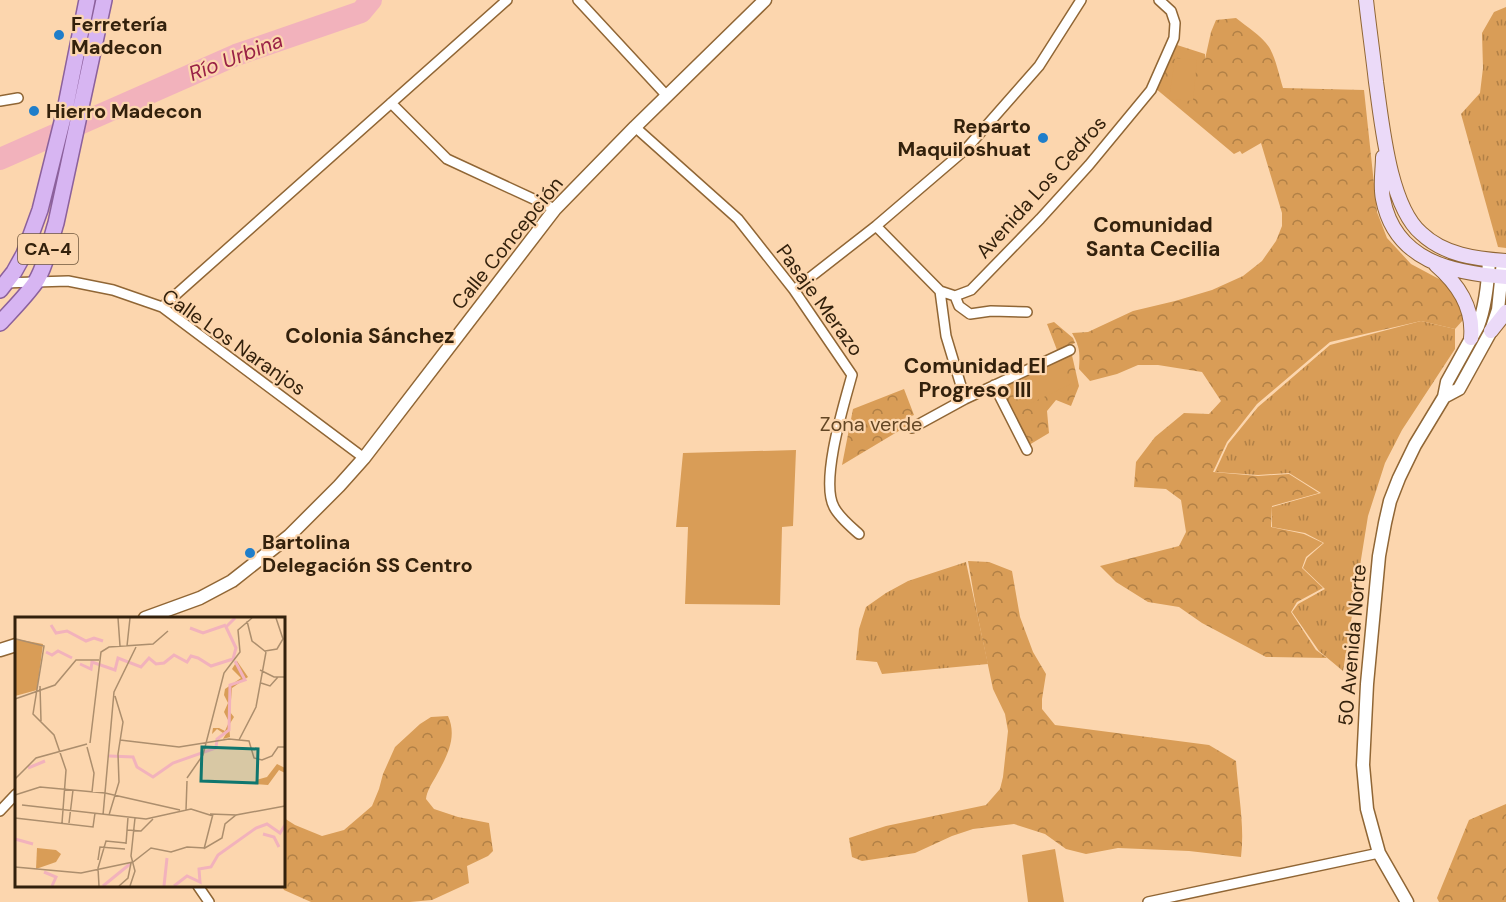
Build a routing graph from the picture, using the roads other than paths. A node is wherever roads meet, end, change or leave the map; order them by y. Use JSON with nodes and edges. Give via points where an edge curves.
{"nodes":[{"id":1,"x":87,"y":0,"type":"edge"},
{"id":2,"x":104,"y":0,"type":"edge"},
{"id":3,"x":507,"y":0,"type":"edge"},
{"id":4,"x":578,"y":0,"type":"edge"},
{"id":5,"x":765,"y":0,"type":"edge"},
{"id":6,"x":1081,"y":0,"type":"edge"},
{"id":7,"x":1159,"y":0,"type":"edge"},
{"id":8,"x":1366,"y":0,"type":"edge"},
{"id":9,"x":667,"y":96,"type":"junction"},
{"id":10,"x":18,"y":98,"type":"dead end"},
{"id":11,"x":0,"y":100,"type":"edge"},
{"id":12,"x":391,"y":103,"type":"junction"},
{"id":13,"x":635,"y":128,"type":"junction"},
{"id":14,"x":1384,"y":140,"type":"junction"},
{"id":15,"x":555,"y":209,"type":"junction"},
{"id":16,"x":876,"y":226,"type":"junction"},
{"id":17,"x":1500,"y":261,"type":"edge"},
{"id":18,"x":1434,"y":264,"type":"junction"},
{"id":19,"x":1499,"y":276,"type":"edge"},
{"id":20,"x":36,"y":282,"type":"junction"},
{"id":21,"x":2,"y":286,"type":"edge"},
{"id":22,"x":794,"y":290,"type":"junction"},
{"id":23,"x":939,"y":291,"type":"junction"},
{"id":24,"x":955,"y":296,"type":"junction"},
{"id":25,"x":162,"y":307,"type":"junction"},
{"id":26,"x":1027,"y":312,"type":"dead end"},
{"id":27,"x":1506,"y":312,"type":"edge"},
{"id":28,"x":0,"y":323,"type":"edge"},
{"id":29,"x":1491,"y":331,"type":"junction"},
{"id":30,"x":1471,"y":338,"type":"junction"},
{"id":31,"x":1070,"y":350,"type":"dead end"},
{"id":32,"x":994,"y":385,"type":"junction"},
{"id":33,"x":1444,"y":397,"type":"junction"},
{"id":34,"x":965,"y":399,"type":"junction"},
{"id":35,"x":912,"y":428,"type":"dead end"},
{"id":36,"x":1028,"y":450,"type":"dead end"},
{"id":37,"x":364,"y":458,"type":"junction"},
{"id":38,"x":859,"y":534,"type":"dead end"},
{"id":39,"x":148,"y":617,"type":"edge"},
{"id":40,"x":15,"y":645,"type":"edge"},
{"id":41,"x":0,"y":650,"type":"edge"},
{"id":42,"x":15,"y":796,"type":"edge"},
{"id":43,"x":0,"y":811,"type":"edge"},
{"id":44,"x":1379,"y":853,"type":"junction"},
{"id":45,"x":199,"y":887,"type":"edge"},
{"id":46,"x":209,"y":902,"type":"edge"},
{"id":47,"x":1148,"y":902,"type":"edge"},
{"id":48,"x":1407,"y":902,"type":"edge"}],
"edges":[{"from":1,"to":21,"type":"main road","number":"CA-4","via":[[40,210],[24,254]]},
{"from":2,"to":20,"type":"main road","number":"CA-4","via":[[56,223]]},
{"from":3,"to":12,"type":"street"},
{"from":4,"to":9,"type":"street"},
{"from":5,"to":9,"type":"street","name":"Calle Concepción"},
{"from":6,"to":16,"type":"street","via":[[1039,66],[966,149]]},
{"from":7,"to":24,"type":"street","name":"Avenida Los Cedros","via":[[1175,23],[1174,38],[1150,90],[1040,219],[972,290]]},
{"from":8,"to":14,"type":"main road"},
{"from":9,"to":13,"type":"street","name":"Calle Concepción"},
{"from":10,"to":11,"type":"street"},
{"from":12,"to":15,"type":"street","via":[[447,159]]},
{"from":12,"to":25,"type":"street"},
{"from":13,"to":15,"type":"street","name":"Calle Concepción"},
{"from":13,"to":22,"type":"street","name":"Pasaje Merazo","via":[[738,219]]},
{"from":14,"to":17,"type":"main road","via":[[1403,209],[1420,233],[1444,249]]},
{"from":14,"to":18,"type":"main road","via":[[1382,189],[1387,215],[1410,248]]},
{"from":15,"to":37,"type":"street","name":"Calle Concepción"},
{"from":16,"to":22,"type":"street"},
{"from":16,"to":23,"type":"street"},
{"from":17,"to":19,"type":"street","name":"50 Avenida Norte"},
{"from":18,"to":19,"type":"main road"},
{"from":18,"to":30,"type":"main road","via":[[1464,298]]},
{"from":19,"to":29,"type":"street","name":"50 Avenida Norte"},
{"from":19,"to":30,"type":"street","name":"50 Avenida Norte"},
{"from":20,"to":21,"type":"street","name":"Calle Los Naranjos"},
{"from":20,"to":25,"type":"street","name":"Calle Los Naranjos","via":[[79,283]]},
{"from":20,"to":28,"type":"main road","number":"CA-4"},
{"from":22,"to":38,"type":"street","name":"Pasaje Merazo","via":[[852,375],[834,441],[830,492],[833,506]]},
{"from":23,"to":24,"type":"street"},
{"from":23,"to":34,"type":"street","via":[[946,336]]},
{"from":24,"to":26,"type":"street","via":[[959,306],[970,314]]},
{"from":25,"to":37,"type":"street","name":"Calle Los Naranjos"},
{"from":27,"to":29,"type":"main road"},
{"from":29,"to":33,"type":"street","name":"50 Avenida Norte","via":[[1459,389]]},
{"from":30,"to":33,"type":"street","name":"50 Avenida Norte","via":[[1447,381]]},
{"from":31,"to":32,"type":"street"},
{"from":32,"to":34,"type":"street"},
{"from":32,"to":36,"type":"street"},
{"from":33,"to":44,"type":"street","name":"50 Avenida Norte","via":[[1399,477],[1379,556],[1363,765],[1367,809]]},
{"from":34,"to":35,"type":"street"},
{"from":37,"to":39,"type":"street","name":"Calle Concepción","via":[[289,536],[232,581],[200,598]]},
{"from":40,"to":41,"type":"street"},
{"from":42,"to":43,"type":"street"},
{"from":44,"to":47,"type":"street"},
{"from":44,"to":48,"type":"street","name":"50 Avenida Norte"},
{"from":45,"to":46,"type":"street"}]}
